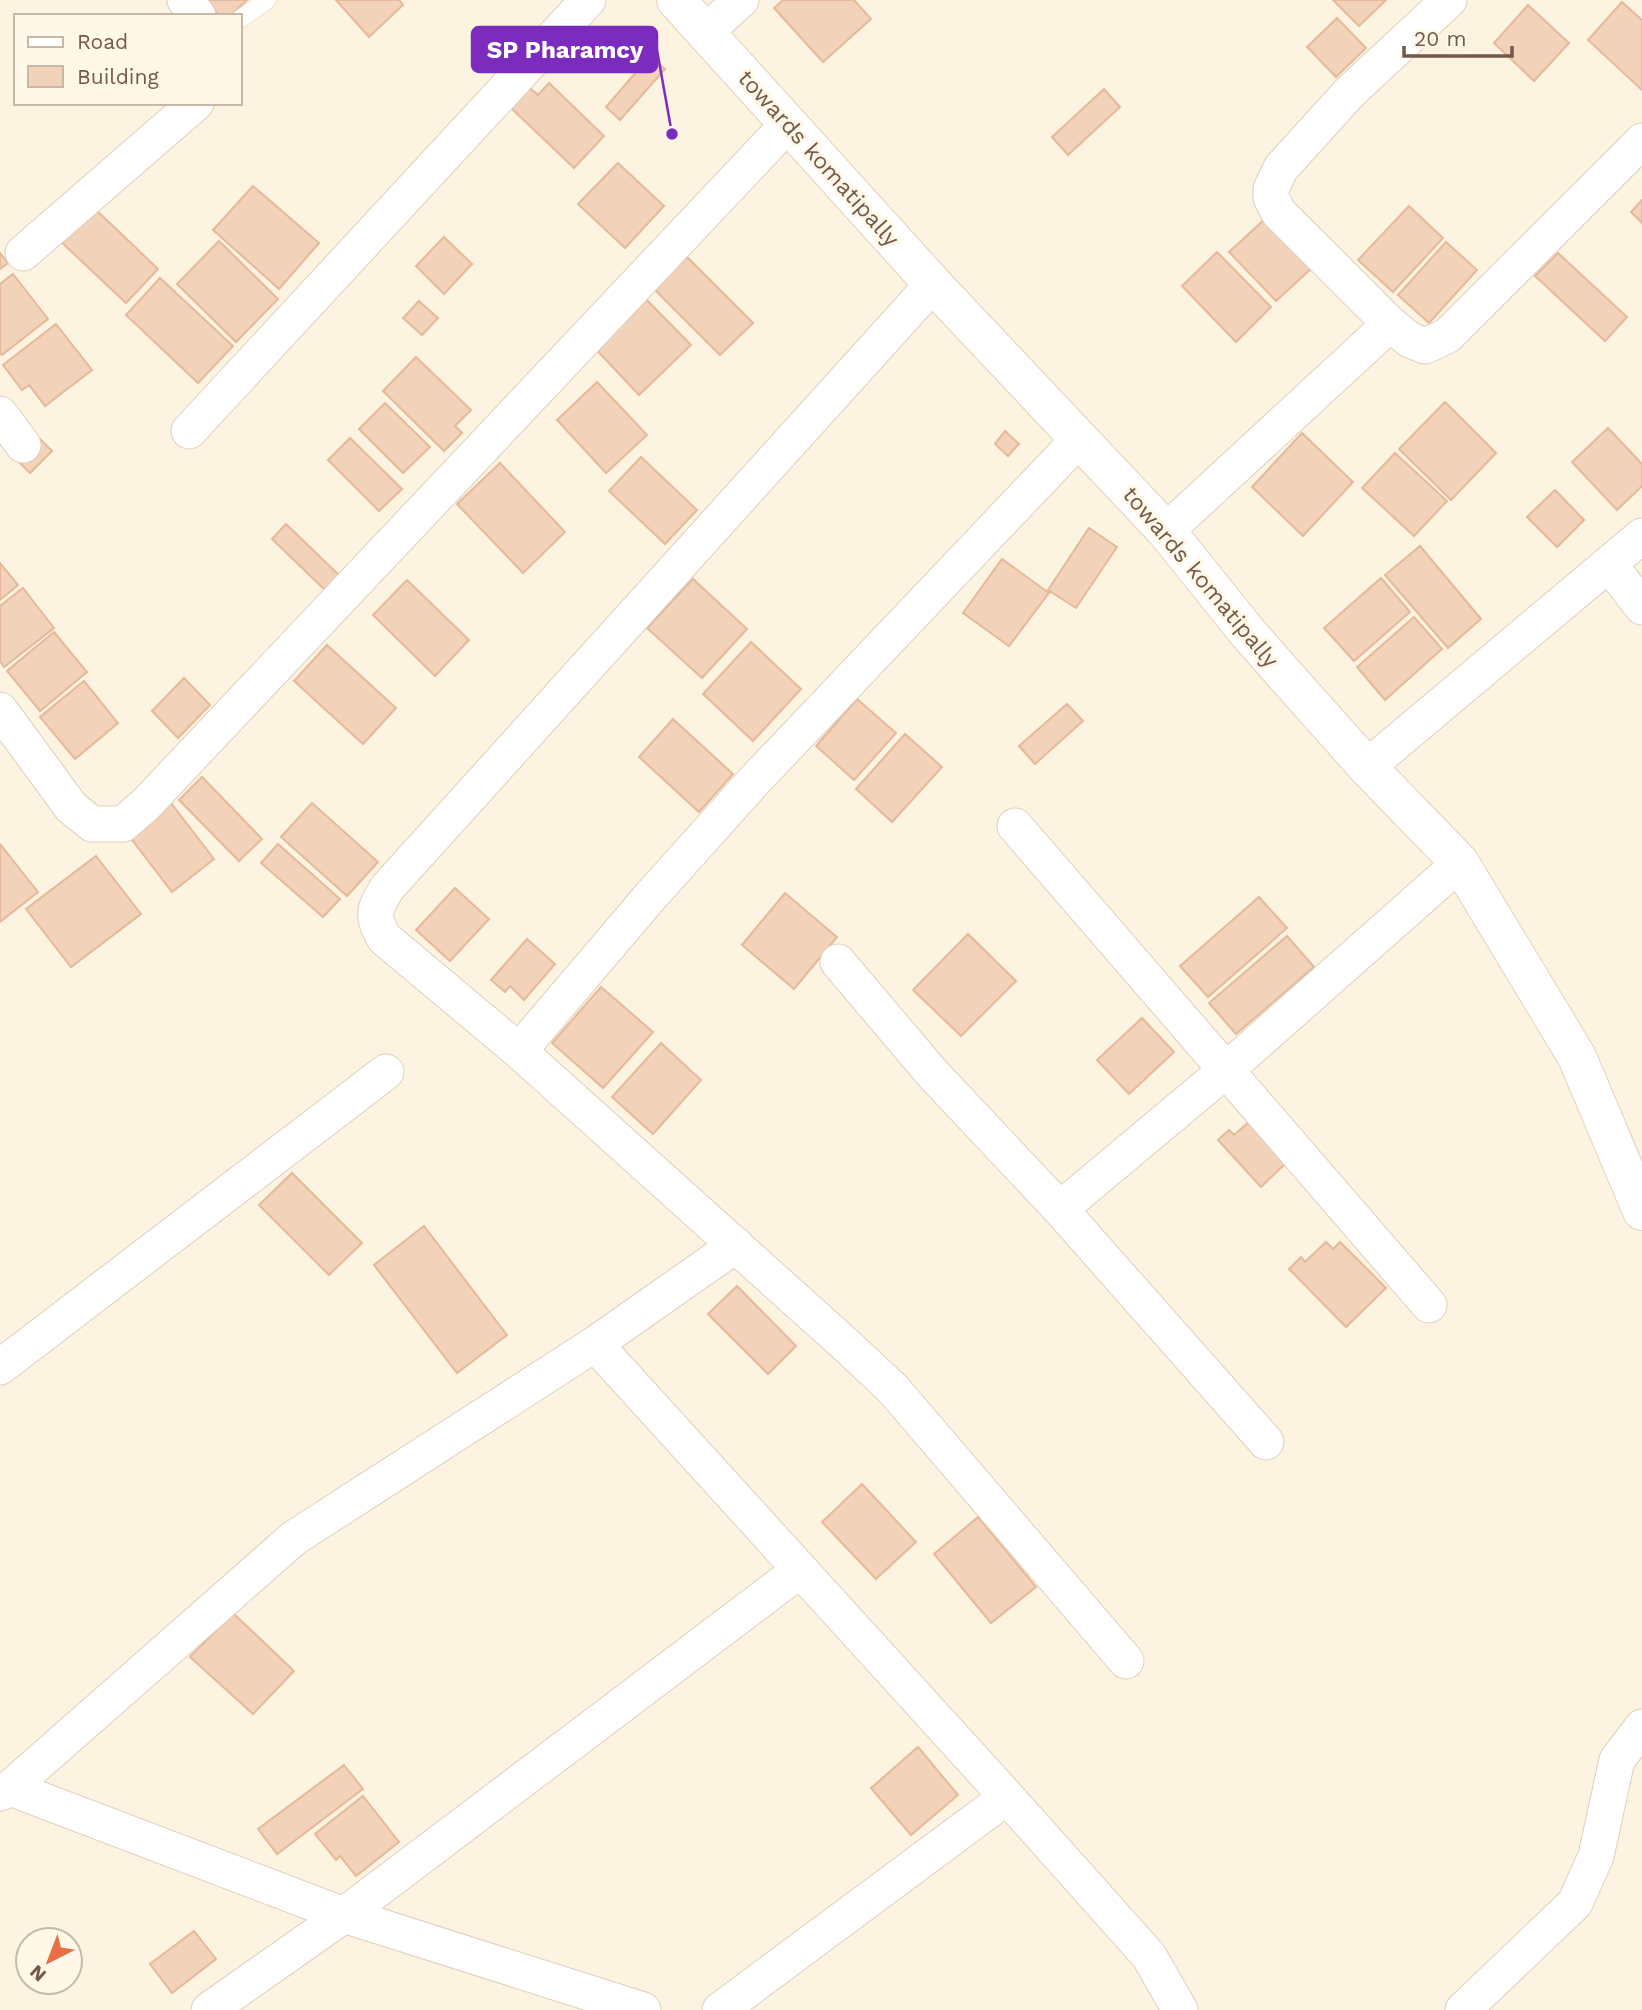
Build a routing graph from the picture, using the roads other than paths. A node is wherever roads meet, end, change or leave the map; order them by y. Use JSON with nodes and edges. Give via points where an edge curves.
{"nodes":[{"id":1,"x":185,"y":0,"type":"edge"},
{"id":2,"x":267,"y":0,"type":"edge"},
{"id":3,"x":588,"y":0,"type":"edge"},
{"id":4,"x":676,"y":0,"type":"edge"},
{"id":5,"x":741,"y":0,"type":"edge"},
{"id":6,"x":1449,"y":0,"type":"edge"},
{"id":7,"x":196,"y":14,"type":"edge"},
{"id":8,"x":242,"y":18,"type":"edge"},
{"id":9,"x":705,"y":32,"type":"junction"},
{"id":10,"x":194,"y":105,"type":"edge"},
{"id":11,"x":788,"y":124,"type":"junction"},
{"id":12,"x":1642,"y":141,"type":"edge"},
{"id":13,"x":23,"y":253,"type":"dead end"},
{"id":14,"x":933,"y":285,"type":"junction"},
{"id":15,"x":1390,"y":324,"type":"junction"},
{"id":16,"x":0,"y":414,"type":"edge"},
{"id":17,"x":189,"y":431,"type":"dead end"},
{"id":18,"x":1079,"y":439,"type":"junction"},
{"id":19,"x":23,"y":445,"type":"dead end"},
{"id":20,"x":1167,"y":531,"type":"junction"},
{"id":21,"x":1642,"y":536,"type":"edge"},
{"id":22,"x":1609,"y":564,"type":"junction"},
{"id":23,"x":1642,"y":607,"type":"edge"},
{"id":24,"x":0,"y":710,"type":"edge"},
{"id":25,"x":1367,"y":767,"type":"junction"},
{"id":26,"x":1015,"y":826,"type":"dead end"},
{"id":27,"x":1460,"y":863,"type":"junction"},
{"id":28,"x":838,"y":962,"type":"dead end"},
{"id":29,"x":519,"y":1051,"type":"junction"},
{"id":30,"x":1226,"y":1071,"type":"junction"},
{"id":31,"x":386,"y":1072,"type":"dead end"},
{"id":32,"x":1060,"y":1209,"type":"junction"},
{"id":33,"x":1642,"y":1211,"type":"edge"},
{"id":34,"x":736,"y":1245,"type":"junction"},
{"id":35,"x":1429,"y":1305,"type":"dead end"},
{"id":36,"x":595,"y":1344,"type":"junction"},
{"id":37,"x":0,"y":1367,"type":"edge"},
{"id":38,"x":1266,"y":1442,"type":"dead end"},
{"id":39,"x":800,"y":1570,"type":"junction"},
{"id":40,"x":1126,"y":1661,"type":"dead end"},
{"id":41,"x":1642,"y":1727,"type":"edge"},
{"id":42,"x":5,"y":1790,"type":"edge"},
{"id":43,"x":1007,"y":1797,"type":"junction"},
{"id":44,"x":344,"y":1915,"type":"junction"},
{"id":45,"x":209,"y":2010,"type":"edge"},
{"id":46,"x":643,"y":2010,"type":"edge"},
{"id":47,"x":720,"y":2010,"type":"edge"},
{"id":48,"x":1180,"y":2010,"type":"edge"},
{"id":49,"x":1463,"y":2010,"type":"edge"}],
"edges":[{"from":1,"to":7,"type":"street"},
{"from":2,"to":8,"type":"lane"},
{"from":3,"to":17,"type":"street"},
{"from":4,"to":9,"type":"street","name":"towards komatipally"},
{"from":5,"to":9,"type":"street"},
{"from":6,"to":15,"type":"street","via":[[1350,92],[1281,168],[1271,189],[1279,213]]},
{"from":9,"to":11,"type":"street","name":"towards komatipally"},
{"from":10,"to":13,"type":"street"},
{"from":11,"to":14,"type":"street","name":"towards komatipally"},
{"from":11,"to":24,"type":"street","via":[[123,824],[92,824],[71,807]]},
{"from":12,"to":15,"type":"street","via":[[1447,336],[1425,346]]},
{"from":14,"to":18,"type":"street","name":"towards komatipally"},
{"from":14,"to":29,"type":"street","via":[[387,888],[375,908],[384,938]]},
{"from":15,"to":20,"type":"street"},
{"from":16,"to":19,"type":"street"},
{"from":18,"to":20,"type":"street","name":"towards komatipally"},
{"from":18,"to":29,"type":"street","via":[[754,781]]},
{"from":20,"to":25,"type":"street","name":"towards komatipally","via":[[1248,633]]},
{"from":21,"to":22,"type":"street"},
{"from":22,"to":23,"type":"street"},
{"from":22,"to":25,"type":"street"},
{"from":25,"to":27,"type":"street","name":"towards komatipally"},
{"from":26,"to":30,"type":"street"},
{"from":27,"to":30,"type":"street"},
{"from":27,"to":33,"type":"street","name":"towards komatipally","via":[[1577,1057]]},
{"from":28,"to":32,"type":"street","via":[[932,1073]]},
{"from":29,"to":34,"type":"street"},
{"from":30,"to":32,"type":"street"},
{"from":30,"to":35,"type":"street"},
{"from":31,"to":37,"type":"street"},
{"from":32,"to":38,"type":"street"},
{"from":34,"to":36,"type":"street"},
{"from":34,"to":40,"type":"street","via":[[893,1389]]},
{"from":36,"to":39,"type":"street"},
{"from":36,"to":42,"type":"street","via":[[294,1538]]},
{"from":39,"to":43,"type":"street"},
{"from":39,"to":44,"type":"street"},
{"from":41,"to":49,"type":"street","via":[[1617,1760],[1596,1856],[1575,1903]]},
{"from":42,"to":44,"type":"street"},
{"from":43,"to":47,"type":"street"},
{"from":43,"to":48,"type":"street","via":[[1149,1956]]},
{"from":44,"to":45,"type":"street"},
{"from":44,"to":46,"type":"street"}]}
